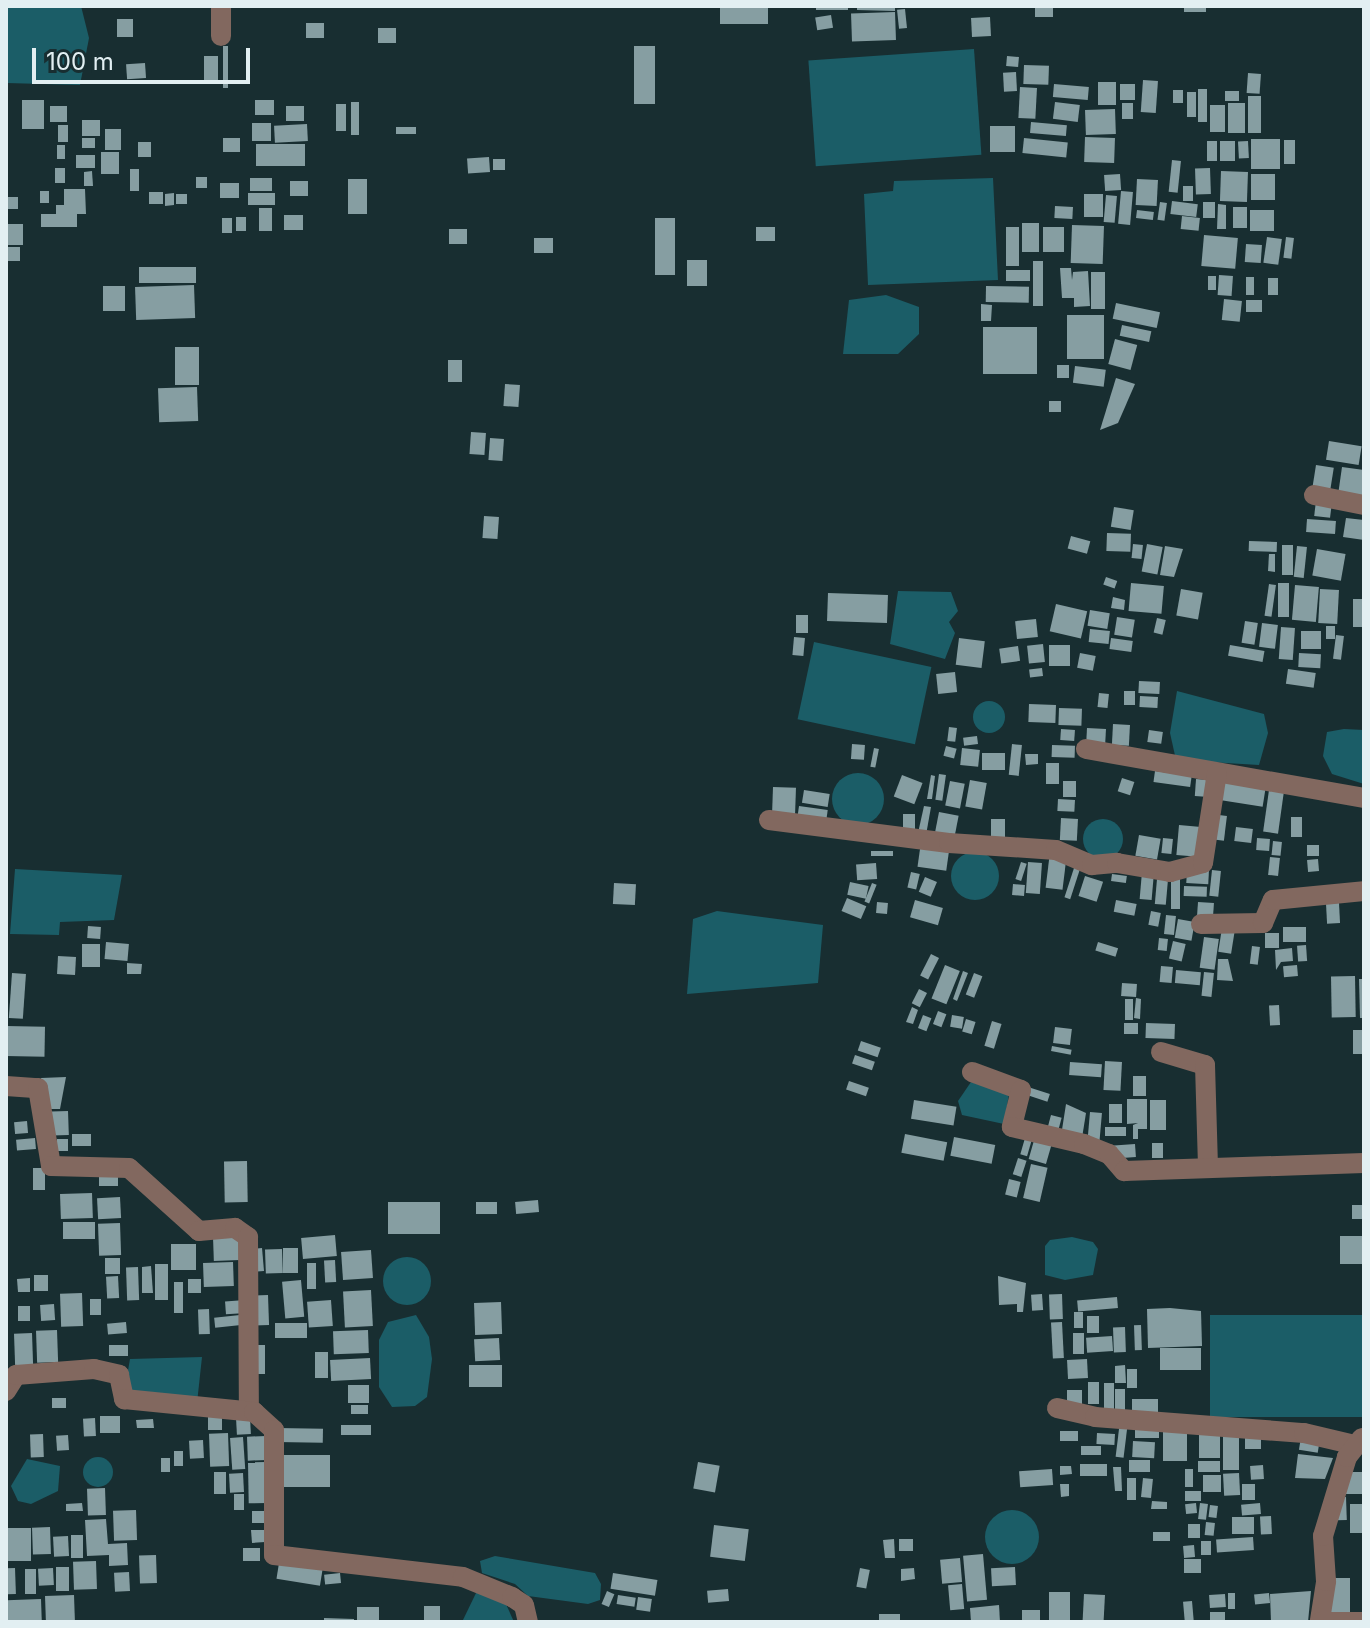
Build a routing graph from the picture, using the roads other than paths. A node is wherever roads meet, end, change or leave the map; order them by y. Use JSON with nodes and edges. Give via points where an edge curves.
{"nodes":[{"id":1,"x":221,"y":6,"type":"edge"},
{"id":2,"x":221,"y":36,"type":"dead end"},
{"id":3,"x":1314,"y":495,"type":"dead end"},
{"id":4,"x":1364,"y":505,"type":"edge"},
{"id":5,"x":1086,"y":749,"type":"dead end"},
{"id":6,"x":1217,"y":773,"type":"junction"},
{"id":7,"x":1364,"y":798,"type":"edge"},
{"id":8,"x":769,"y":820,"type":"dead end"},
{"id":9,"x":1364,"y":891,"type":"edge"},
{"id":10,"x":1201,"y":924,"type":"dead end"},
{"id":11,"x":1161,"y":1052,"type":"dead end"},
{"id":12,"x":972,"y":1072,"type":"dead end"},
{"id":13,"x":6,"y":1086,"type":"edge"},
{"id":14,"x":1364,"y":1163,"type":"edge"},
{"id":15,"x":1208,"y":1168,"type":"junction"},
{"id":16,"x":6,"y":1391,"type":"edge"},
{"id":17,"x":1057,"y":1408,"type":"dead end"},
{"id":18,"x":249,"y":1410,"type":"junction"},
{"id":19,"x":1360,"y":1440,"type":"edge"},
{"id":20,"x":1320,"y":1621,"type":"edge"},
{"id":21,"x":528,"y":1622,"type":"edge"},
{"id":22,"x":1364,"y":1622,"type":"edge"}],
"edges":[{"from":1,"to":2,"type":"street"},
{"from":3,"to":4,"type":"street"},
{"from":5,"to":6,"type":"street"},
{"from":6,"to":7,"type":"street"},
{"from":6,"to":8,"type":"street","via":[[1203,863],[1170,872],[1117,863],[1092,865],[1056,850],[949,843]]},
{"from":9,"to":10,"type":"street","via":[[1273,900],[1263,923]]},
{"from":11,"to":15,"type":"street","via":[[1205,1065]]},
{"from":12,"to":15,"type":"street","via":[[1021,1090],[1012,1127],[1084,1144],[1109,1154],[1124,1171]]},
{"from":13,"to":18,"type":"street","via":[[38,1088],[51,1166],[129,1168],[199,1231],[235,1228],[248,1237]]},
{"from":14,"to":15,"type":"street"},
{"from":16,"to":18,"type":"street","via":[[16,1375],[94,1369],[119,1375],[124,1399]]},
{"from":17,"to":19,"type":"street","via":[[1095,1417]]},
{"from":18,"to":21,"type":"street","via":[[270,1421],[274,1430],[274,1555],[463,1577],[524,1605]]},
{"from":19,"to":20,"type":"street","via":[[1333,1495],[1323,1536],[1326,1581]]},
{"from":20,"to":22,"type":"street"}]}
